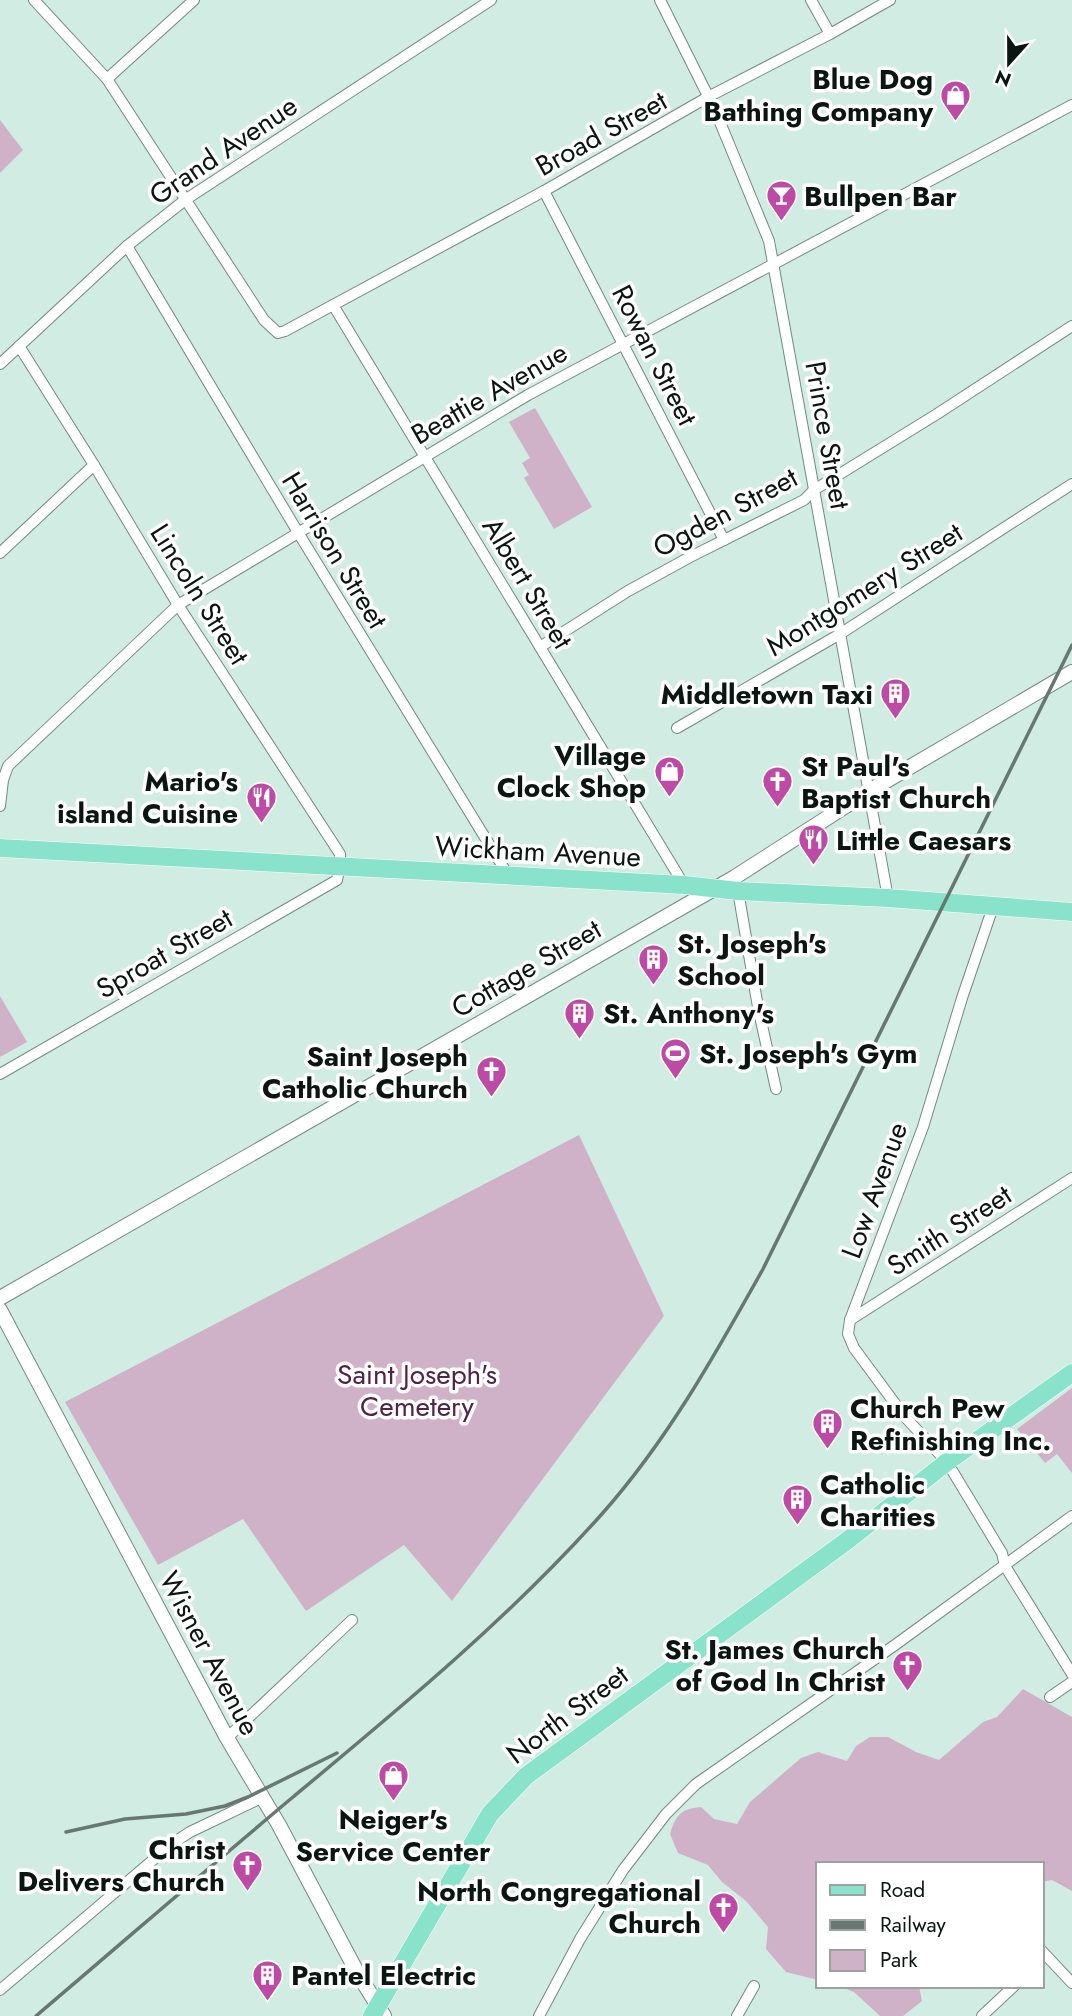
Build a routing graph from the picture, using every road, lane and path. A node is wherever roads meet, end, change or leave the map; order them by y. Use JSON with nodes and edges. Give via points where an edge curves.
{"nodes":[{"id":1,"x":34,"y":0,"type":"edge"},
{"id":2,"x":194,"y":0,"type":"edge"},
{"id":3,"x":491,"y":0,"type":"edge"},
{"id":4,"x":660,"y":0,"type":"edge"},
{"id":5,"x":811,"y":0,"type":"edge"},
{"id":6,"x":890,"y":0,"type":"edge"},
{"id":7,"x":830,"y":34,"type":"junction"},
{"id":8,"x":107,"y":79,"type":"junction"},
{"id":9,"x":708,"y":97,"type":"junction"},
{"id":10,"x":1072,"y":105,"type":"edge"},
{"id":11,"x":544,"y":191,"type":"junction"},
{"id":12,"x":185,"y":200,"type":"junction"},
{"id":13,"x":127,"y":246,"type":"junction"},
{"id":14,"x":774,"y":264,"type":"junction"},
{"id":15,"x":333,"y":305,"type":"junction"},
{"id":16,"x":1072,"y":326,"type":"edge"},
{"id":17,"x":624,"y":344,"type":"junction"},
{"id":18,"x":19,"y":346,"type":"junction"},
{"id":19,"x":0,"y":364,"type":"edge"},
{"id":20,"x":424,"y":456,"type":"junction"},
{"id":21,"x":94,"y":465,"type":"junction"},
{"id":22,"x":1072,"y":484,"type":"edge"},
{"id":23,"x":814,"y":490,"type":"junction"},
{"id":24,"x":299,"y":534,"type":"junction"},
{"id":25,"x":724,"y":540,"type":"junction"},
{"id":26,"x":0,"y":553,"type":"edge"},
{"id":27,"x":178,"y":605,"type":"junction"},
{"id":28,"x":840,"y":634,"type":"junction"},
{"id":29,"x":540,"y":647,"type":"junction"},
{"id":30,"x":1072,"y":672,"type":"edge"},
{"id":31,"x":677,"y":728,"type":"dead end"},
{"id":32,"x":869,"y":792,"type":"junction"},
{"id":33,"x":0,"y":806,"type":"edge"},
{"id":34,"x":0,"y":848,"type":"edge"},
{"id":35,"x":340,"y":865,"type":"junction"},
{"id":36,"x":508,"y":875,"type":"junction"},
{"id":37,"x":684,"y":885,"type":"junction"},
{"id":38,"x":713,"y":889,"type":"junction"},
{"id":39,"x":738,"y":891,"type":"junction"},
{"id":40,"x":888,"y":898,"type":"junction"},
{"id":41,"x":993,"y":907,"type":"junction"},
{"id":42,"x":1072,"y":912,"type":"edge"},
{"id":43,"x":0,"y":1073,"type":"edge"},
{"id":44,"x":776,"y":1088,"type":"dead end"},
{"id":45,"x":1072,"y":1178,"type":"edge"},
{"id":46,"x":0,"y":1298,"type":"edge"},
{"id":47,"x":0,"y":1310,"type":"edge"},
{"id":48,"x":850,"y":1320,"type":"junction"},
{"id":49,"x":1072,"y":1373,"type":"edge"},
{"id":50,"x":947,"y":1462,"type":"junction"},
{"id":51,"x":1072,"y":1516,"type":"edge"},
{"id":52,"x":1005,"y":1566,"type":"junction"},
{"id":53,"x":352,"y":1620,"type":"dead end"},
{"id":54,"x":1072,"y":1674,"type":"edge"},
{"id":55,"x":1072,"y":1682,"type":"edge"},
{"id":56,"x":1050,"y":1697,"type":"dead end"},
{"id":57,"x":227,"y":1738,"type":"junction"},
{"id":58,"x":261,"y":1798,"type":"junction"},
{"id":59,"x":1044,"y":1956,"type":"edge"},
{"id":60,"x":1072,"y":1983,"type":"edge"},
{"id":61,"x":754,"y":1986,"type":"dead end"},
{"id":62,"x":1012,"y":1988,"type":"edge"},
{"id":63,"x":0,"y":1990,"type":"edge"},
{"id":64,"x":378,"y":2013,"type":"edge"},
{"id":65,"x":539,"y":2016,"type":"edge"},
{"id":66,"x":737,"y":2016,"type":"edge"},
{"id":67,"x":982,"y":2016,"type":"edge"}],
"edges":[{"from":1,"to":8,"type":"street"},
{"from":2,"to":8,"type":"street"},
{"from":3,"to":12,"type":"street","name":"Grand Avenue"},
{"from":4,"to":9,"type":"street","name":"Prince Street"},
{"from":5,"to":7,"type":"street"},
{"from":6,"to":7,"type":"street","name":"Broad Street"},
{"from":7,"to":9,"type":"street","name":"Broad Street"},
{"from":8,"to":12,"type":"street"},
{"from":9,"to":11,"type":"street","name":"Broad Street"},
{"from":9,"to":14,"type":"street","name":"Prince Street","via":[[740,167]]},
{"from":10,"to":14,"type":"street","name":"Beattie Avenue"},
{"from":11,"to":15,"type":"street","name":"Broad Street"},
{"from":11,"to":17,"type":"street","name":"Rowan Street"},
{"from":12,"to":13,"type":"street","name":"Grand Avenue"},
{"from":12,"to":15,"type":"street","name":"Broad Street","via":[[264,320],[278,332]]},
{"from":13,"to":18,"type":"street","name":"Grand Avenue"},
{"from":13,"to":24,"type":"street","name":"Harrison Street"},
{"from":14,"to":17,"type":"street","name":"Beattie Avenue"},
{"from":14,"to":23,"type":"street","name":"Prince Street"},
{"from":15,"to":20,"type":"street","name":"Albert Street"},
{"from":16,"to":23,"type":"street","name":"Ogden Street"},
{"from":17,"to":20,"type":"street","name":"Beattie Avenue"},
{"from":17,"to":25,"type":"street","name":"Rowan Street"},
{"from":18,"to":19,"type":"street","name":"Grand Avenue"},
{"from":18,"to":21,"type":"street","name":"Lincoln Street"},
{"from":20,"to":24,"type":"street","name":"Beattie Avenue"},
{"from":20,"to":29,"type":"street","name":"Albert Street"},
{"from":21,"to":26,"type":"street"},
{"from":21,"to":27,"type":"street","name":"Lincoln Street"},
{"from":22,"to":28,"type":"street","name":"Montgomery Street"},
{"from":23,"to":25,"type":"street","name":"Ogden Street","via":[[804,500]]},
{"from":23,"to":28,"type":"street","name":"Prince Street"},
{"from":24,"to":27,"type":"street","name":"Beattie Avenue"},
{"from":24,"to":36,"type":"street","name":"Harrison Street"},
{"from":25,"to":29,"type":"street","name":"Ogden Street","via":[[628,591]]},
{"from":27,"to":33,"type":"street","name":"Beattie Avenue","via":[[8,766]]},
{"from":27,"to":35,"type":"street","name":"Lincoln Street","via":[[340,854]]},
{"from":28,"to":31,"type":"street","name":"Montgomery Street"},
{"from":28,"to":32,"type":"street","name":"Prince Street"},
{"from":29,"to":37,"type":"street","name":"Albert Street"},
{"from":30,"to":32,"type":"street","name":"Cottage Street"},
{"from":32,"to":38,"type":"street","name":"Cottage Street"},
{"from":32,"to":40,"type":"street","name":"Prince Street"},
{"from":34,"to":35,"type":"main road","name":"Wickham Avenue"},
{"from":35,"to":36,"type":"main road","name":"Wickham Avenue"},
{"from":35,"to":43,"type":"street","name":"Sproat Street","via":[[337,880]]},
{"from":36,"to":37,"type":"main road","name":"Wickham Avenue"},
{"from":37,"to":38,"type":"main road","name":"Wickham Avenue"},
{"from":38,"to":39,"type":"main road","name":"Wickham Avenue"},
{"from":38,"to":46,"type":"street","name":"Cottage Street"},
{"from":39,"to":40,"type":"main road","name":"Wickham Avenue"},
{"from":39,"to":44,"type":"street"},
{"from":40,"to":41,"type":"main road","name":"Wickham Avenue"},
{"from":41,"to":42,"type":"main road","name":"Wickham Avenue"},
{"from":41,"to":48,"type":"street","name":"Low Avenue","via":[[923,1128]]},
{"from":45,"to":48,"type":"street","name":"Smith Street"},
{"from":47,"to":57,"type":"street","name":"Wisner Avenue"},
{"from":48,"to":50,"type":"street","via":[[848,1334],[854,1348],[905,1417]]},
{"from":49,"to":50,"type":"main road","name":"North Street"},
{"from":50,"to":52,"type":"street","via":[[1002,1553]]},
{"from":50,"to":64,"type":"main road","name":"North Street","via":[[517,1783],[490,1814]]},
{"from":51,"to":52,"type":"street"},
{"from":52,"to":54,"type":"street"},
{"from":52,"to":65,"type":"street","via":[[696,1784],[623,1870]]},
{"from":53,"to":57,"type":"street"},
{"from":55,"to":56,"type":"street"},
{"from":57,"to":58,"type":"street","name":"Wisner Avenue"},
{"from":58,"to":63,"type":"street","via":[[173,1843]]},
{"from":58,"to":64,"type":"street","name":"Wisner Avenue"},
{"from":59,"to":60,"type":"street"},
{"from":61,"to":66,"type":"street"},
{"from":62,"to":67,"type":"street"}]}
